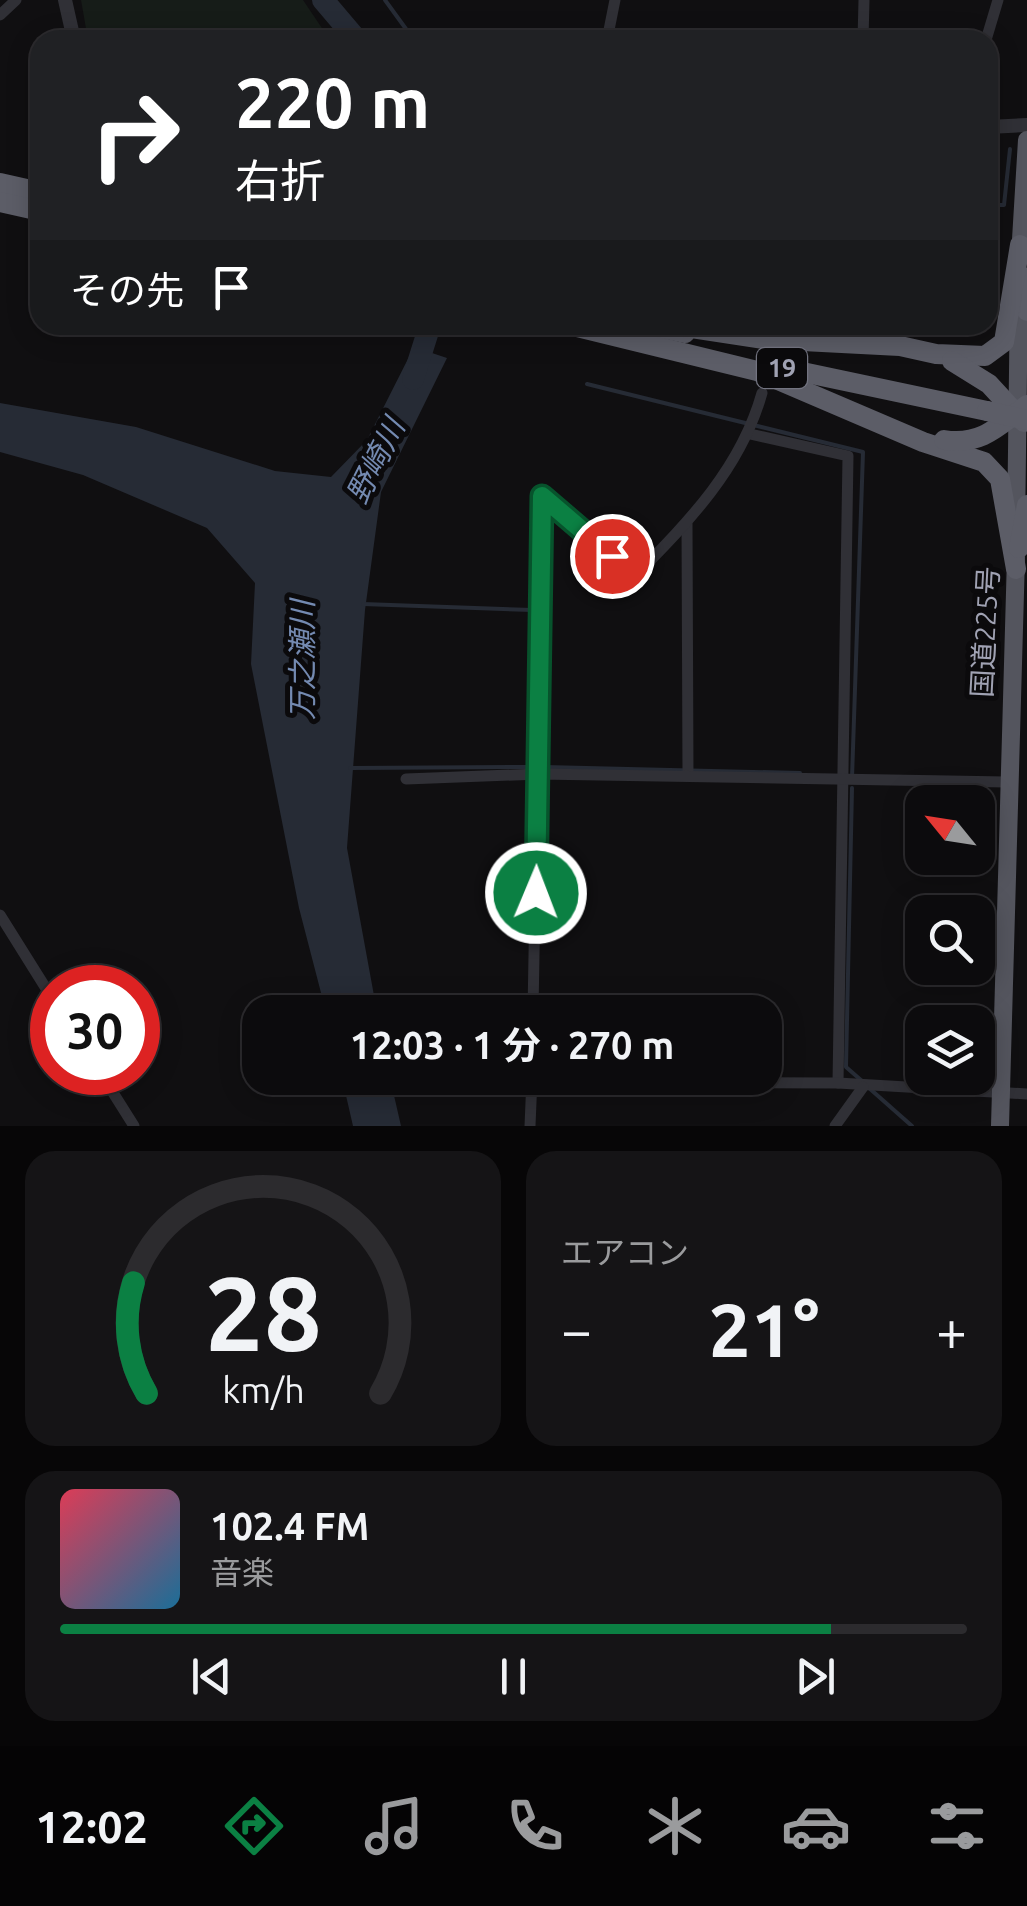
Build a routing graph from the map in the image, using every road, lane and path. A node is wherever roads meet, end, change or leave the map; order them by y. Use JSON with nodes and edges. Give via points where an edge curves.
{"nodes":[{"id":1,"x":16,"y":0,"type":"edge"},
{"id":2,"x":65,"y":0,"type":"edge"},
{"id":3,"x":615,"y":0,"type":"edge"},
{"id":4,"x":864,"y":0,"type":"edge"},
{"id":5,"x":998,"y":0,"type":"edge"},
{"id":6,"x":0,"y":14,"type":"edge"},
{"id":7,"x":72,"y":30,"type":"edge"},
{"id":8,"x":610,"y":30,"type":"edge"},
{"id":9,"x":863,"y":30,"type":"edge"},
{"id":10,"x":989,"y":30,"type":"edge"},
{"id":11,"x":1027,"y":125,"type":"edge"},
{"id":12,"x":998,"y":126,"type":"edge"},
{"id":13,"x":1027,"y":140,"type":"edge"},
{"id":14,"x":0,"y":183,"type":"edge"},
{"id":15,"x":30,"y":190,"type":"edge"},
{"id":16,"x":0,"y":202,"type":"edge"},
{"id":17,"x":30,"y":209,"type":"edge"},
{"id":18,"x":1020,"y":246,"type":"junction"},
{"id":19,"x":1027,"y":311,"type":"edge"},
{"id":20,"x":611,"y":335,"type":"edge"},
{"id":21,"x":623,"y":335,"type":"edge"},
{"id":22,"x":690,"y":335,"type":"edge"},
{"id":23,"x":746,"y":335,"type":"edge"},
{"id":24,"x":936,"y":354,"type":"junction"},
{"id":25,"x":762,"y":393,"type":"dead end"},
{"id":26,"x":988,"y":406,"type":"junction"},
{"id":27,"x":1023,"y":414,"type":"edge"},
{"id":28,"x":893,"y":428,"type":"junction"},
{"id":29,"x":750,"y":434,"type":"junction"},
{"id":30,"x":1027,"y":505,"type":"edge"},
{"id":31,"x":687,"y":524,"type":"junction"},
{"id":32,"x":1020,"y":584,"type":"edge"},
{"id":33,"x":688,"y":772,"type":"junction"},
{"id":34,"x":540,"y":774,"type":"junction"},
{"id":35,"x":406,"y":779,"type":"dead end"},
{"id":36,"x":846,"y":782,"type":"junction"},
{"id":37,"x":1006,"y":782,"type":"junction"},
{"id":38,"x":0,"y":915,"type":"edge"},
{"id":39,"x":31,"y":965,"type":"edge"},
{"id":40,"x":534,"y":995,"type":"edge"},
{"id":41,"x":782,"y":1082,"type":"edge"},
{"id":42,"x":838,"y":1083,"type":"junction"},
{"id":43,"x":868,"y":1087,"type":"junction"},
{"id":44,"x":1000,"y":1094,"type":"junction"},
{"id":45,"x":1027,"y":1094,"type":"edge"},
{"id":46,"x":114,"y":1095,"type":"edge"},
{"id":47,"x":531,"y":1095,"type":"edge"},
{"id":48,"x":134,"y":1126,"type":"edge"},
{"id":49,"x":530,"y":1126,"type":"edge"},
{"id":50,"x":836,"y":1126,"type":"edge"},
{"id":51,"x":1000,"y":1126,"type":"edge"}],
"edges":[{"from":1,"to":6,"type":"street"},
{"from":2,"to":7,"type":"street"},
{"from":3,"to":8,"type":"street"},
{"from":4,"to":9,"type":"street"},
{"from":5,"to":10,"type":"street"},
{"from":11,"to":12,"type":"street"},
{"from":13,"to":18,"type":"highway","name":"国道225号"},
{"from":14,"to":15,"type":"highway"},
{"from":16,"to":17,"type":"highway"},
{"from":18,"to":19,"type":"highway"},
{"from":18,"to":24,"type":"highway","number":"19","via":[[1004,342],[985,356]]},
{"from":18,"to":27,"type":"highway","name":"国道225号"},
{"from":20,"to":28,"type":"highway","number":"19","via":[[757,372]]},
{"from":21,"to":26,"type":"highway","number":"19"},
{"from":22,"to":26,"type":"highway","number":"19"},
{"from":23,"to":24,"type":"highway","number":"19"},
{"from":24,"to":27,"type":"highway","number":"19","via":[[976,374]]},
{"from":25,"to":29,"type":"street"},
{"from":26,"to":27,"type":"highway","number":"19"},
{"from":27,"to":28,"type":"highway","number":"19","via":[[972,441]]},
{"from":27,"to":32,"type":"highway","name":"国道225号"},
{"from":28,"to":32,"type":"highway","number":"19","via":[[992,468],[1000,479]]},
{"from":29,"to":31,"type":"street"},
{"from":29,"to":36,"type":"street","via":[[848,456]]},
{"from":30,"to":32,"type":"highway"},
{"from":31,"to":33,"type":"street"},
{"from":31,"to":34,"type":"street","via":[[636,575],[542,496]]},
{"from":32,"to":37,"type":"highway","name":"国道225号"},
{"from":33,"to":34,"type":"street"},
{"from":33,"to":36,"type":"street"},
{"from":34,"to":35,"type":"street"},
{"from":34,"to":40,"type":"street"},
{"from":36,"to":37,"type":"street"},
{"from":36,"to":42,"type":"street"},
{"from":37,"to":44,"type":"highway","name":"国道225号"},
{"from":38,"to":39,"type":"street"},
{"from":41,"to":42,"type":"street"},
{"from":42,"to":43,"type":"street"},
{"from":43,"to":44,"type":"street"},
{"from":43,"to":50,"type":"street"},
{"from":44,"to":45,"type":"street"},
{"from":44,"to":51,"type":"highway","name":"国道225号"},
{"from":46,"to":48,"type":"street"},
{"from":47,"to":49,"type":"street"}]}
